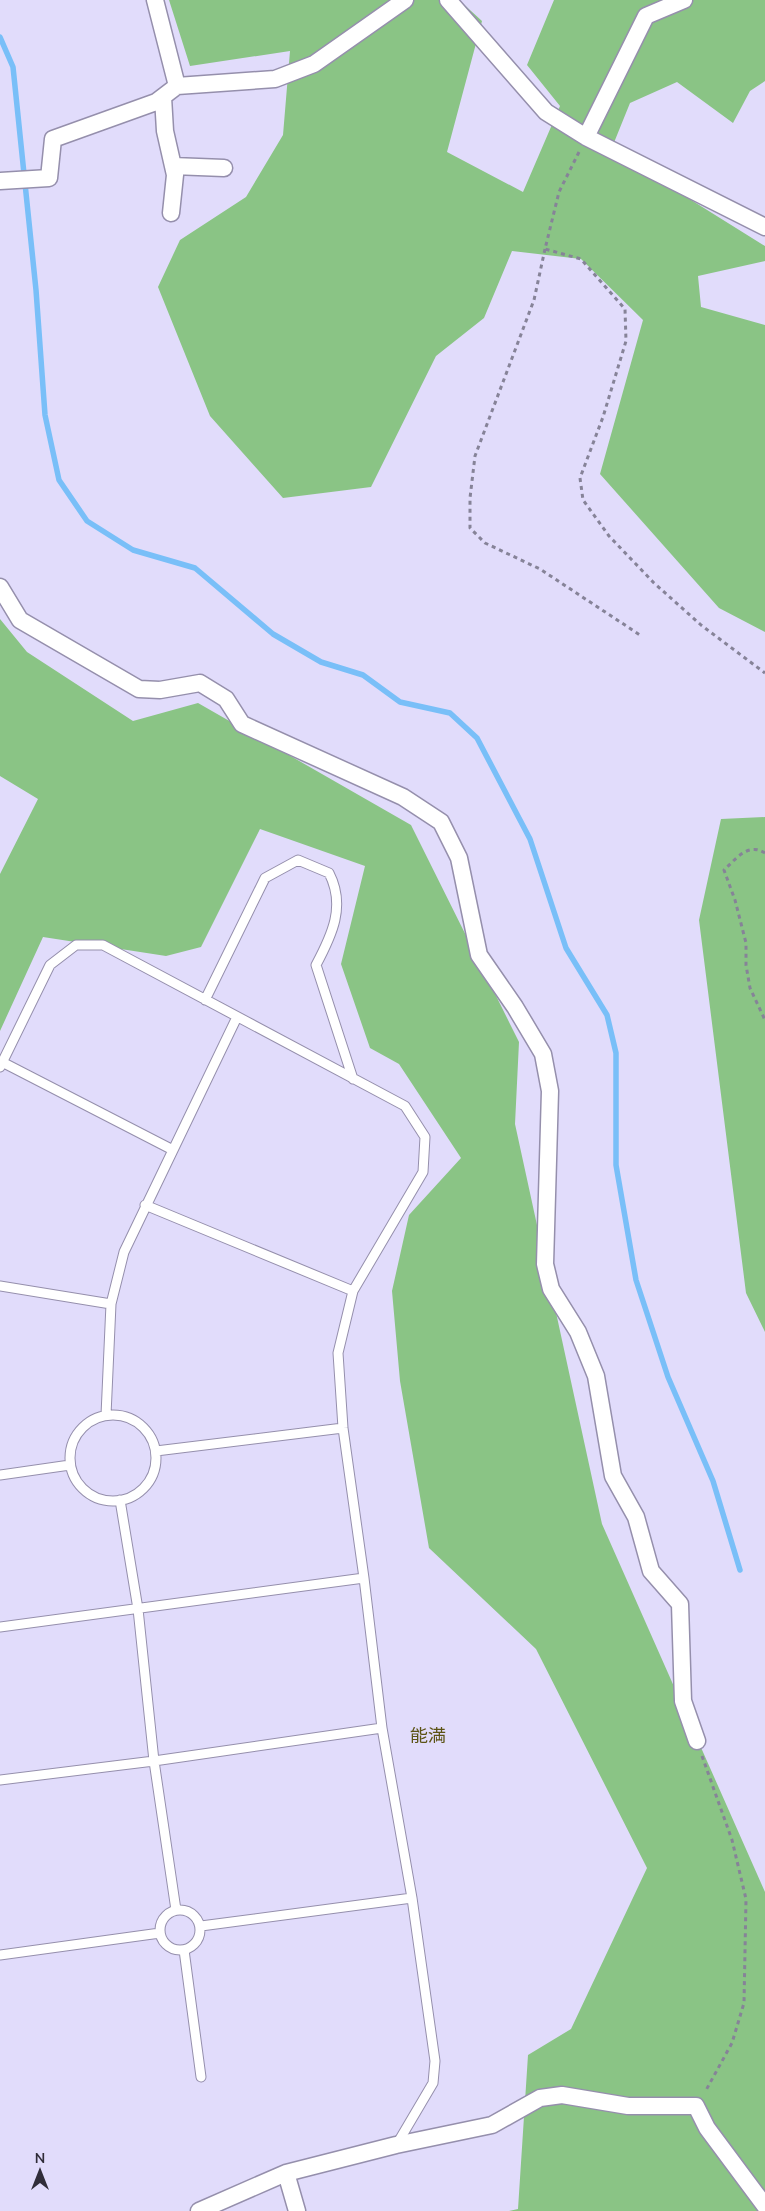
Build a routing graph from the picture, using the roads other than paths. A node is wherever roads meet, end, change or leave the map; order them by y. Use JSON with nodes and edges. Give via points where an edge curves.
{"nodes":[{"id":1,"x":155,"y":0,"type":"edge"},
{"id":2,"x":405,"y":0,"type":"edge"},
{"id":3,"x":684,"y":0,"type":"edge"},
{"id":4,"x":451,"y":1,"type":"edge"},
{"id":5,"x":177,"y":86,"type":"junction"},
{"id":6,"x":163,"y":97,"type":"junction"},
{"id":7,"x":586,"y":137,"type":"junction"},
{"id":8,"x":173,"y":166,"type":"junction"},
{"id":9,"x":224,"y":168,"type":"dead end"},
{"id":10,"x":0,"y":181,"type":"edge"},
{"id":11,"x":172,"y":213,"type":"dead end"},
{"id":12,"x":765,"y":227,"type":"edge"},
{"id":13,"x":0,"y":588,"type":"edge"},
{"id":14,"x":205,"y":1000,"type":"junction"},
{"id":15,"x":237,"y":1017,"type":"junction"},
{"id":16,"x":1,"y":1064,"type":"edge"},
{"id":17,"x":353,"y":1079,"type":"junction"},
{"id":18,"x":172,"y":1149,"type":"junction"},
{"id":19,"x":145,"y":1205,"type":"junction"},
{"id":20,"x":0,"y":1286,"type":"edge"},
{"id":21,"x":353,"y":1291,"type":"junction"},
{"id":22,"x":111,"y":1304,"type":"junction"},
{"id":23,"x":106,"y":1415,"type":"junction"},
{"id":24,"x":343,"y":1428,"type":"junction"},
{"id":25,"x":156,"y":1451,"type":"junction"},
{"id":26,"x":70,"y":1465,"type":"junction"},
{"id":27,"x":0,"y":1475,"type":"edge"},
{"id":28,"x":120,"y":1500,"type":"junction"},
{"id":29,"x":364,"y":1578,"type":"junction"},
{"id":30,"x":138,"y":1609,"type":"junction"},
{"id":31,"x":0,"y":1627,"type":"edge"},
{"id":32,"x":382,"y":1728,"type":"junction"},
{"id":33,"x":697,"y":1741,"type":"road end"},
{"id":34,"x":154,"y":1761,"type":"junction"},
{"id":35,"x":0,"y":1780,"type":"edge"},
{"id":36,"x":412,"y":1898,"type":"junction"},
{"id":37,"x":176,"y":1910,"type":"junction"},
{"id":38,"x":201,"y":1926,"type":"junction"},
{"id":39,"x":160,"y":1934,"type":"junction"},
{"id":40,"x":184,"y":1950,"type":"junction"},
{"id":41,"x":0,"y":1956,"type":"edge"},
{"id":42,"x":201,"y":2076,"type":"dead end"},
{"id":43,"x":396,"y":2145,"type":"junction"},
{"id":44,"x":286,"y":2173,"type":"junction"},
{"id":45,"x":765,"y":2206,"type":"edge"},
{"id":46,"x":199,"y":2211,"type":"edge"},
{"id":47,"x":297,"y":2211,"type":"edge"}],
"edges":[{"from":1,"to":5,"type":"street"},
{"from":2,"to":5,"type":"street","via":[[314,64],[275,79]]},
{"from":3,"to":7,"type":"street","via":[[646,16]]},
{"from":4,"to":7,"type":"street","via":[[546,112]]},
{"from":5,"to":6,"type":"street"},
{"from":6,"to":8,"type":"street","via":[[165,131]]},
{"from":6,"to":10,"type":"street","via":[[52,139],[49,178]]},
{"from":7,"to":12,"type":"street"},
{"from":8,"to":9,"type":"street"},
{"from":8,"to":11,"type":"street"},
{"from":13,"to":33,"type":"street","via":[[20,620],[139,689],[160,690],[200,683],[226,699],[242,724],[403,797],[441,822],[459,858],[479,955],[543,1054],[550,1091],[545,1264],[551,1289],[578,1332],[596,1376],[613,1476],[636,1517],[651,1571],[680,1604],[683,1701]]},
{"from":14,"to":15,"type":"lane"},
{"from":14,"to":16,"type":"lane","via":[[103,945],[76,945],[50,964]]},
{"from":14,"to":17,"type":"lane","via":[[265,878],[298,860],[329,873],[336,887],[338,905],[330,939],[316,966]]},
{"from":15,"to":17,"type":"lane"},
{"from":15,"to":18,"type":"lane"},
{"from":16,"to":18,"type":"lane"},
{"from":17,"to":21,"type":"lane","via":[[405,1106],[425,1137],[423,1172]]},
{"from":18,"to":19,"type":"lane"},
{"from":19,"to":21,"type":"lane"},
{"from":19,"to":22,"type":"lane","via":[[124,1252]]},
{"from":20,"to":22,"type":"lane"},
{"from":21,"to":24,"type":"lane","via":[[338,1353]]},
{"from":22,"to":23,"type":"lane"},
{"from":23,"to":25,"type":"lane","via":[[123,1416],[138,1423],[150,1435]]},
{"from":23,"to":26,"type":"lane","via":[[90,1421],[78,1433],[71,1448]]},
{"from":24,"to":25,"type":"lane"},
{"from":24,"to":29,"type":"lane"},
{"from":25,"to":28,"type":"lane","via":[[155,1468],[148,1483],[136,1495]]},
{"from":26,"to":27,"type":"lane"},
{"from":26,"to":28,"type":"lane","via":[[76,1480],[88,1493],[103,1500]]},
{"from":28,"to":30,"type":"lane"},
{"from":29,"to":30,"type":"lane"},
{"from":29,"to":32,"type":"lane"},
{"from":30,"to":31,"type":"lane"},
{"from":30,"to":34,"type":"lane"},
{"from":32,"to":34,"type":"lane"},
{"from":32,"to":36,"type":"lane"},
{"from":34,"to":35,"type":"lane"},
{"from":34,"to":37,"type":"lane"},
{"from":36,"to":38,"type":"lane"},
{"from":36,"to":43,"type":"lane","via":[[435,2062],[433,2083]]},
{"from":37,"to":38,"type":"lane","via":[[192,1913]]},
{"from":37,"to":39,"type":"lane","via":[[163,1918]]},
{"from":38,"to":40,"type":"lane","via":[[197,1942]]},
{"from":39,"to":40,"type":"lane","via":[[168,1947]]},
{"from":39,"to":41,"type":"lane"},
{"from":40,"to":42,"type":"lane"},
{"from":43,"to":44,"type":"street"},
{"from":43,"to":45,"type":"street","via":[[492,2125],[540,2098],[562,2095],[628,2106],[696,2106],[707,2128]]},
{"from":44,"to":46,"type":"street"},
{"from":44,"to":47,"type":"street"}]}
